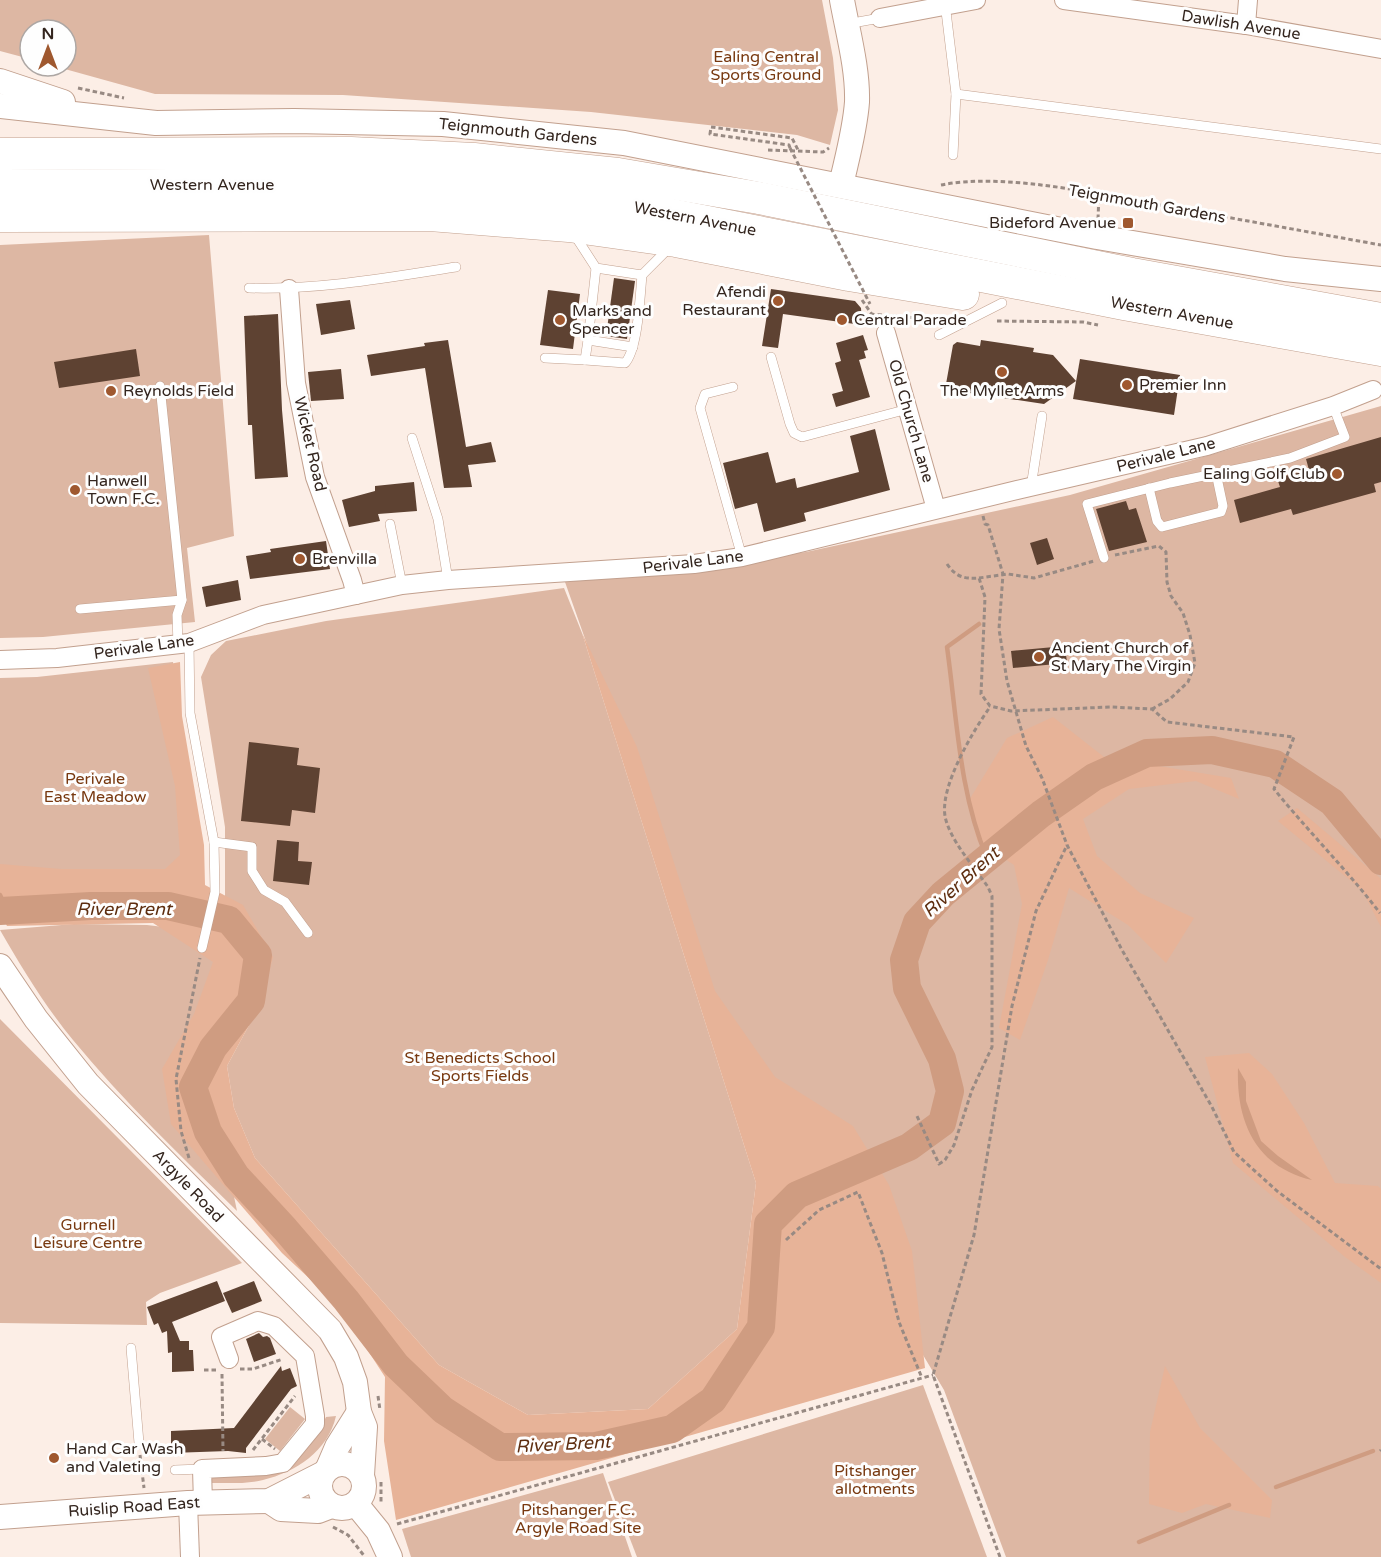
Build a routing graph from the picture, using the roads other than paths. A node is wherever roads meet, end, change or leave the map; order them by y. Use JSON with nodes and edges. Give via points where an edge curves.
{"nodes":[{"id":1,"x":842,"y":0,"type":"edge"},
{"id":2,"x":976,"y":0,"type":"edge"},
{"id":3,"x":1064,"y":0,"type":"edge"},
{"id":4,"x":1248,"y":0,"type":"edge"},
{"id":5,"x":944,"y":3,"type":"edge"},
{"id":6,"x":880,"y":18,"type":"joint"},
{"id":7,"x":846,"y":24,"type":"junction"},
{"id":8,"x":1246,"y":25,"type":"junction"},
{"id":9,"x":1381,"y":49,"type":"edge"},
{"id":10,"x":0,"y":81,"type":"edge"},
{"id":11,"x":956,"y":94,"type":"junction"},
{"id":12,"x":0,"y":97,"type":"edge"},
{"id":13,"x":0,"y":106,"type":"edge"},
{"id":14,"x":47,"y":111,"type":"junction"},
{"id":15,"x":114,"y":118,"type":"junction"},
{"id":16,"x":1381,"y":149,"type":"edge"},
{"id":17,"x":0,"y":154,"type":"edge"},
{"id":18,"x":953,"y":155,"type":"dead end"},
{"id":19,"x":841,"y":185,"type":"junction"},
{"id":20,"x":0,"y":186,"type":"edge"},
{"id":21,"x":0,"y":216,"type":"edge"},
{"id":22,"x":568,"y":226,"type":"junction"},
{"id":23,"x":676,"y":241,"type":"junction"},
{"id":24,"x":456,"y":267,"type":"dead end"},
{"id":25,"x":596,"y":268,"type":"junction"},
{"id":26,"x":642,"y":275,"type":"junction"},
{"id":27,"x":1381,"y":279,"type":"edge"},
{"id":28,"x":249,"y":288,"type":"dead end"},
{"id":29,"x":289,"y":289,"type":"junction"},
{"id":30,"x":1002,"y":303,"type":"junction"},
{"id":31,"x":1124,"y":304,"type":"junction"},
{"id":32,"x":1381,"y":319,"type":"edge"},
{"id":33,"x":886,"y":333,"type":"dead end"},
{"id":34,"x":939,"y":335,"type":"dead end"},
{"id":35,"x":588,"y":340,"type":"junction"},
{"id":36,"x":633,"y":347,"type":"junction"},
{"id":37,"x":1381,"y":350,"type":"edge"},
{"id":38,"x":771,"y":357,"type":"dead end"},
{"id":39,"x":545,"y":358,"type":"dead end"},
{"id":40,"x":585,"y":360,"type":"junction"},
{"id":41,"x":159,"y":386,"type":"dead end"},
{"id":42,"x":733,"y":387,"type":"dead end"},
{"id":43,"x":1373,"y":390,"type":"dead end"},
{"id":44,"x":1333,"y":406,"type":"junction"},
{"id":45,"x":908,"y":409,"type":"junction"},
{"id":46,"x":1042,"y":416,"type":"dead end"},
{"id":47,"x":412,"y":438,"type":"dead end"},
{"id":48,"x":1216,"y":473,"type":"junction"},
{"id":49,"x":1031,"y":487,"type":"junction"},
{"id":50,"x":1149,"y":488,"type":"junction"},
{"id":51,"x":936,"y":509,"type":"junction"},
{"id":52,"x":390,"y":524,"type":"dead end"},
{"id":53,"x":742,"y":557,"type":"junction"},
{"id":54,"x":1104,"y":558,"type":"road end"},
{"id":55,"x":448,"y":580,"type":"junction"},
{"id":56,"x":402,"y":585,"type":"junction"},
{"id":57,"x":356,"y":595,"type":"junction"},
{"id":58,"x":182,"y":600,"type":"junction"},
{"id":59,"x":80,"y":609,"type":"dead end"},
{"id":60,"x":184,"y":644,"type":"junction"},
{"id":61,"x":0,"y":660,"type":"edge"},
{"id":62,"x":214,"y":842,"type":"junction"},
{"id":63,"x":308,"y":933,"type":"dead end"},
{"id":64,"x":202,"y":948,"type":"road end"},
{"id":65,"x":0,"y":966,"type":"edge"},
{"id":66,"x":131,"y":1348,"type":"dead end"},
{"id":67,"x":226,"y":1367,"type":"road end"},
{"id":68,"x":359,"y":1412,"type":"junction"},
{"id":69,"x":139,"y":1443,"type":"road end"},
{"id":70,"x":202,"y":1469,"type":"junction"},
{"id":71,"x":175,"y":1470,"type":"dead end"},
{"id":72,"x":325,"y":1471,"type":"junction"},
{"id":73,"x":362,"y":1475,"type":"junction"},
{"id":74,"x":269,"y":1502,"type":"junction"},
{"id":75,"x":196,"y":1503,"type":"junction"},
{"id":76,"x":356,"y":1504,"type":"junction"},
{"id":77,"x":331,"y":1506,"type":"junction"},
{"id":78,"x":0,"y":1517,"type":"edge"},
{"id":79,"x":190,"y":1557,"type":"edge"},
{"id":80,"x":390,"y":1557,"type":"edge"}],
"edges":[{"from":1,"to":7,"type":"main road"},
{"from":2,"to":5,"type":"street"},
{"from":3,"to":8,"type":"street","name":"Dawlish Avenue"},
{"from":4,"to":8,"type":"street"},
{"from":5,"to":6,"type":"street"},
{"from":5,"to":11,"type":"lane"},
{"from":6,"to":7,"type":"lane"},
{"from":7,"to":19,"type":"main road","via":[[857,100]]},
{"from":8,"to":9,"type":"street","name":"Dawlish Avenue"},
{"from":10,"to":15,"type":"main road"},
{"from":11,"to":16,"type":"lane"},
{"from":11,"to":18,"type":"lane"},
{"from":12,"to":14,"type":"main road"},
{"from":13,"to":14,"type":"main road"},
{"from":14,"to":15,"type":"main road"},
{"from":15,"to":19,"type":"main road","name":"Teignmouth Gardens","via":[[156,123],[443,124],[624,143]]},
{"from":17,"to":32,"type":"highway","name":"Western Avenue","via":[[351,153],[474,159],[618,174]]},
{"from":19,"to":27,"type":"main road","name":"Teignmouth Gardens","via":[[1096,237],[1285,269]]},
{"from":20,"to":31,"type":"highway","name":"Western Avenue","via":[[348,184],[475,189],[600,201]]},
{"from":21,"to":22,"type":"highway","via":[[407,214]]},
{"from":22,"to":23,"type":"highway"},
{"from":22,"to":25,"type":"lane"},
{"from":23,"to":26,"type":"lane"},
{"from":23,"to":30,"type":"highway"},
{"from":24,"to":29,"type":"lane","via":[[335,286]]},
{"from":25,"to":26,"type":"lane"},
{"from":25,"to":35,"type":"lane"},
{"from":26,"to":36,"type":"lane"},
{"from":28,"to":29,"type":"lane"},
{"from":29,"to":57,"type":"street","name":"Wicket Road","via":[[296,383],[315,477]]},
{"from":30,"to":31,"type":"highway","via":[[1040,309]]},
{"from":30,"to":34,"type":"lane"},
{"from":31,"to":37,"type":"highway","name":"Western Avenue"},
{"from":33,"to":45,"type":"street","name":"Old Church Lane"},
{"from":35,"to":36,"type":"lane"},
{"from":35,"to":40,"type":"lane"},
{"from":36,"to":40,"type":"lane","via":[[625,363]]},
{"from":38,"to":45,"type":"lane","via":[[790,424],[794,433],[802,437]]},
{"from":39,"to":40,"type":"lane"},
{"from":41,"to":58,"type":"lane"},
{"from":42,"to":53,"type":"lane","via":[[705,394],[700,408]]},
{"from":43,"to":44,"type":"street","name":"Perivale Lane"},
{"from":44,"to":48,"type":"lane","via":[[1345,436],[1290,458]]},
{"from":44,"to":49,"type":"street","name":"Perivale Lane","via":[[1207,446]]},
{"from":45,"to":51,"type":"street","name":"Old Church Lane"},
{"from":46,"to":49,"type":"lane"},
{"from":47,"to":55,"type":"lane","via":[[438,519]]},
{"from":48,"to":50,"type":"lane"},
{"from":48,"to":50,"type":"lane","via":[[1221,512],[1194,520],[1162,527]]},
{"from":49,"to":51,"type":"street","name":"Perivale Lane"},
{"from":50,"to":54,"type":"lane","via":[[1087,504]]},
{"from":51,"to":53,"type":"street","name":"Perivale Lane"},
{"from":52,"to":56,"type":"lane"},
{"from":53,"to":55,"type":"street","name":"Perivale Lane","via":[[694,564]]},
{"from":55,"to":56,"type":"street","name":"Perivale Lane"},
{"from":56,"to":57,"type":"street","name":"Perivale Lane"},
{"from":57,"to":60,"type":"street","name":"Perivale Lane","via":[[263,615]]},
{"from":58,"to":59,"type":"lane"},
{"from":58,"to":60,"type":"lane","via":[[177,615]]},
{"from":60,"to":61,"type":"street","name":"Perivale Lane"},
{"from":60,"to":62,"type":"lane","via":[[190,713]]},
{"from":62,"to":63,"type":"lane","via":[[252,847],[252,871],[264,890],[285,902]]},
{"from":62,"to":64,"type":"lane","via":[[215,891]]},
{"from":65,"to":68,"type":"main road","name":"Argyle Road","via":[[88,1084],[330,1330],[355,1382]]},
{"from":66,"to":69,"type":"lane"},
{"from":67,"to":70,"type":"street","via":[[221,1337],[258,1321],[274,1326],[305,1356],[315,1424],[283,1463]]},
{"from":68,"to":72,"type":"main road"},
{"from":68,"to":73,"type":"main road","name":"Argyle Road","via":[[365,1426]]},
{"from":70,"to":71,"type":"lane"},
{"from":70,"to":75,"type":"street"},
{"from":72,"to":73,"type":"main road","via":[[334,1464],[350,1465]]},
{"from":72,"to":74,"type":"main road","name":"Ruislip Road East"},
{"from":72,"to":77,"type":"main road","via":[[319,1490]]},
{"from":73,"to":76,"type":"main road","via":[[364,1491]]},
{"from":74,"to":75,"type":"main road","name":"Ruislip Road East"},
{"from":74,"to":77,"type":"main road","name":"Ruislip Road East","via":[[281,1509],[318,1511]]},
{"from":75,"to":78,"type":"main road","name":"Ruislip Road East"},
{"from":75,"to":79,"type":"street"},
{"from":76,"to":77,"type":"main road","via":[[346,1508]]},
{"from":76,"to":80,"type":"main road","via":[[378,1530]]}]}
